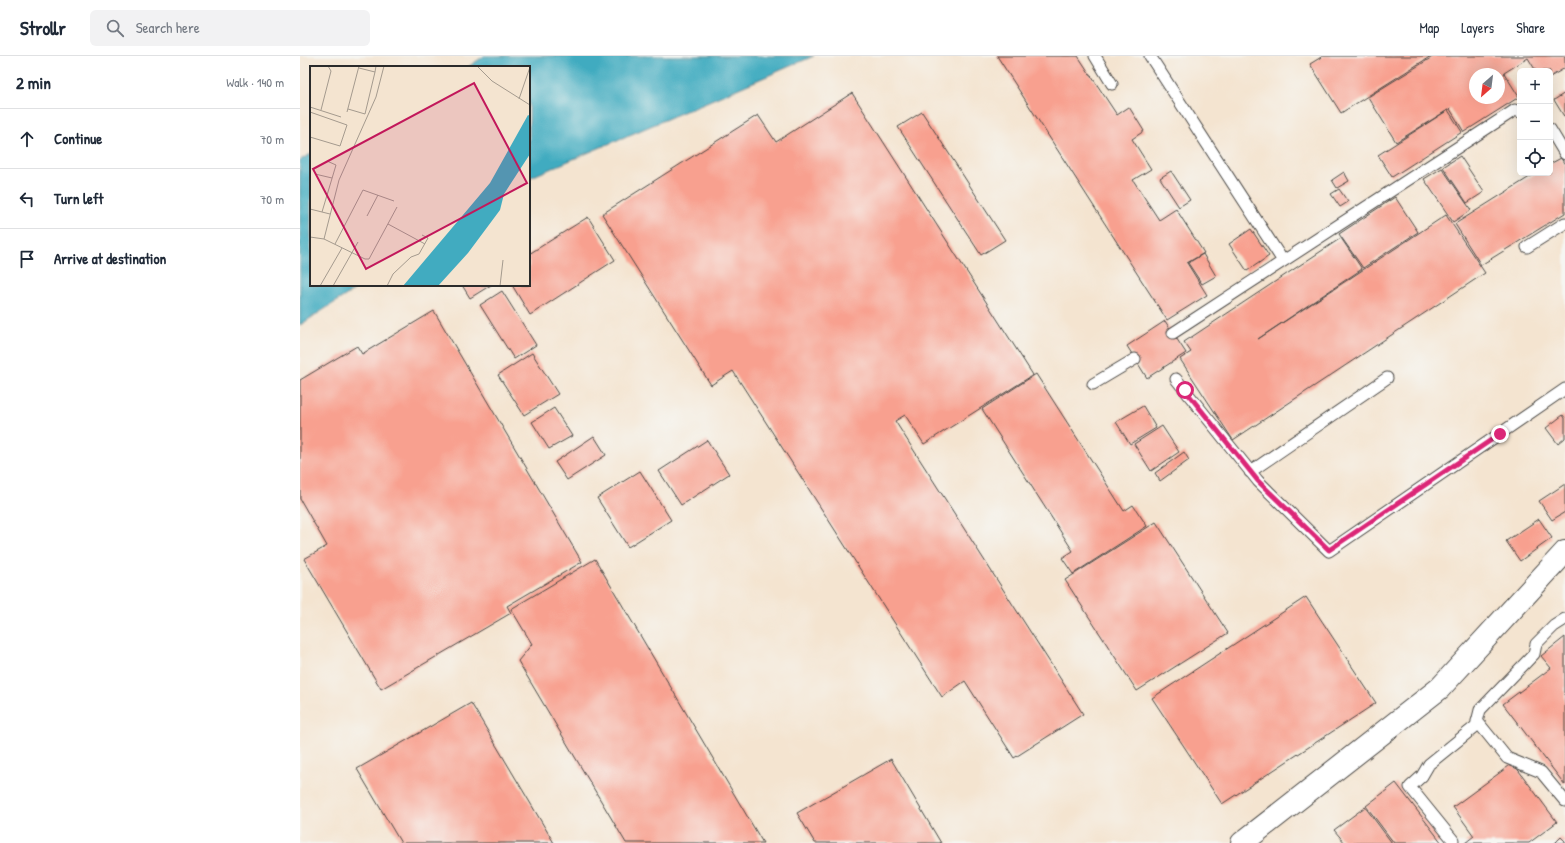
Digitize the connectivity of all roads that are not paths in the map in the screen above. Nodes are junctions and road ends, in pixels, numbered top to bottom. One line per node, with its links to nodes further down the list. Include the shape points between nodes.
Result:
1 (1095, 56): 3 (lane)
2 (1150, 56): 9 (lane)
3 (1112, 84)
4 (1517, 111): 9 (lane, via 1514,110)
5 (1553, 134): 6 (lane)
6 (1565, 154)
7 (1565, 223): 8 (lane)
8 (1527, 247)
9 (1283, 261): 10 (lane)
10 (1173, 333)
11 (1134, 359): 14 (lane)
12 (1387, 378): 16 (lane)
13 (1176, 379): 16 (lane)
14 (1093, 384)
15 (1565, 389): 16 (lane, via 1329,550)
16 (1250, 472)
17 (1565, 552): 22 (street, via 1440,688)
18 (1565, 619): 19 (lane, via 1536,644 1534,654 1480,710)
19 (1477, 721): 20 (lane, via 1506,758 1540,772); 21 (lane, via 1476,726 1429,764 1422,776 1410,787)
20 (1565, 801)
21 (1453, 840)
22 (1242, 843)

